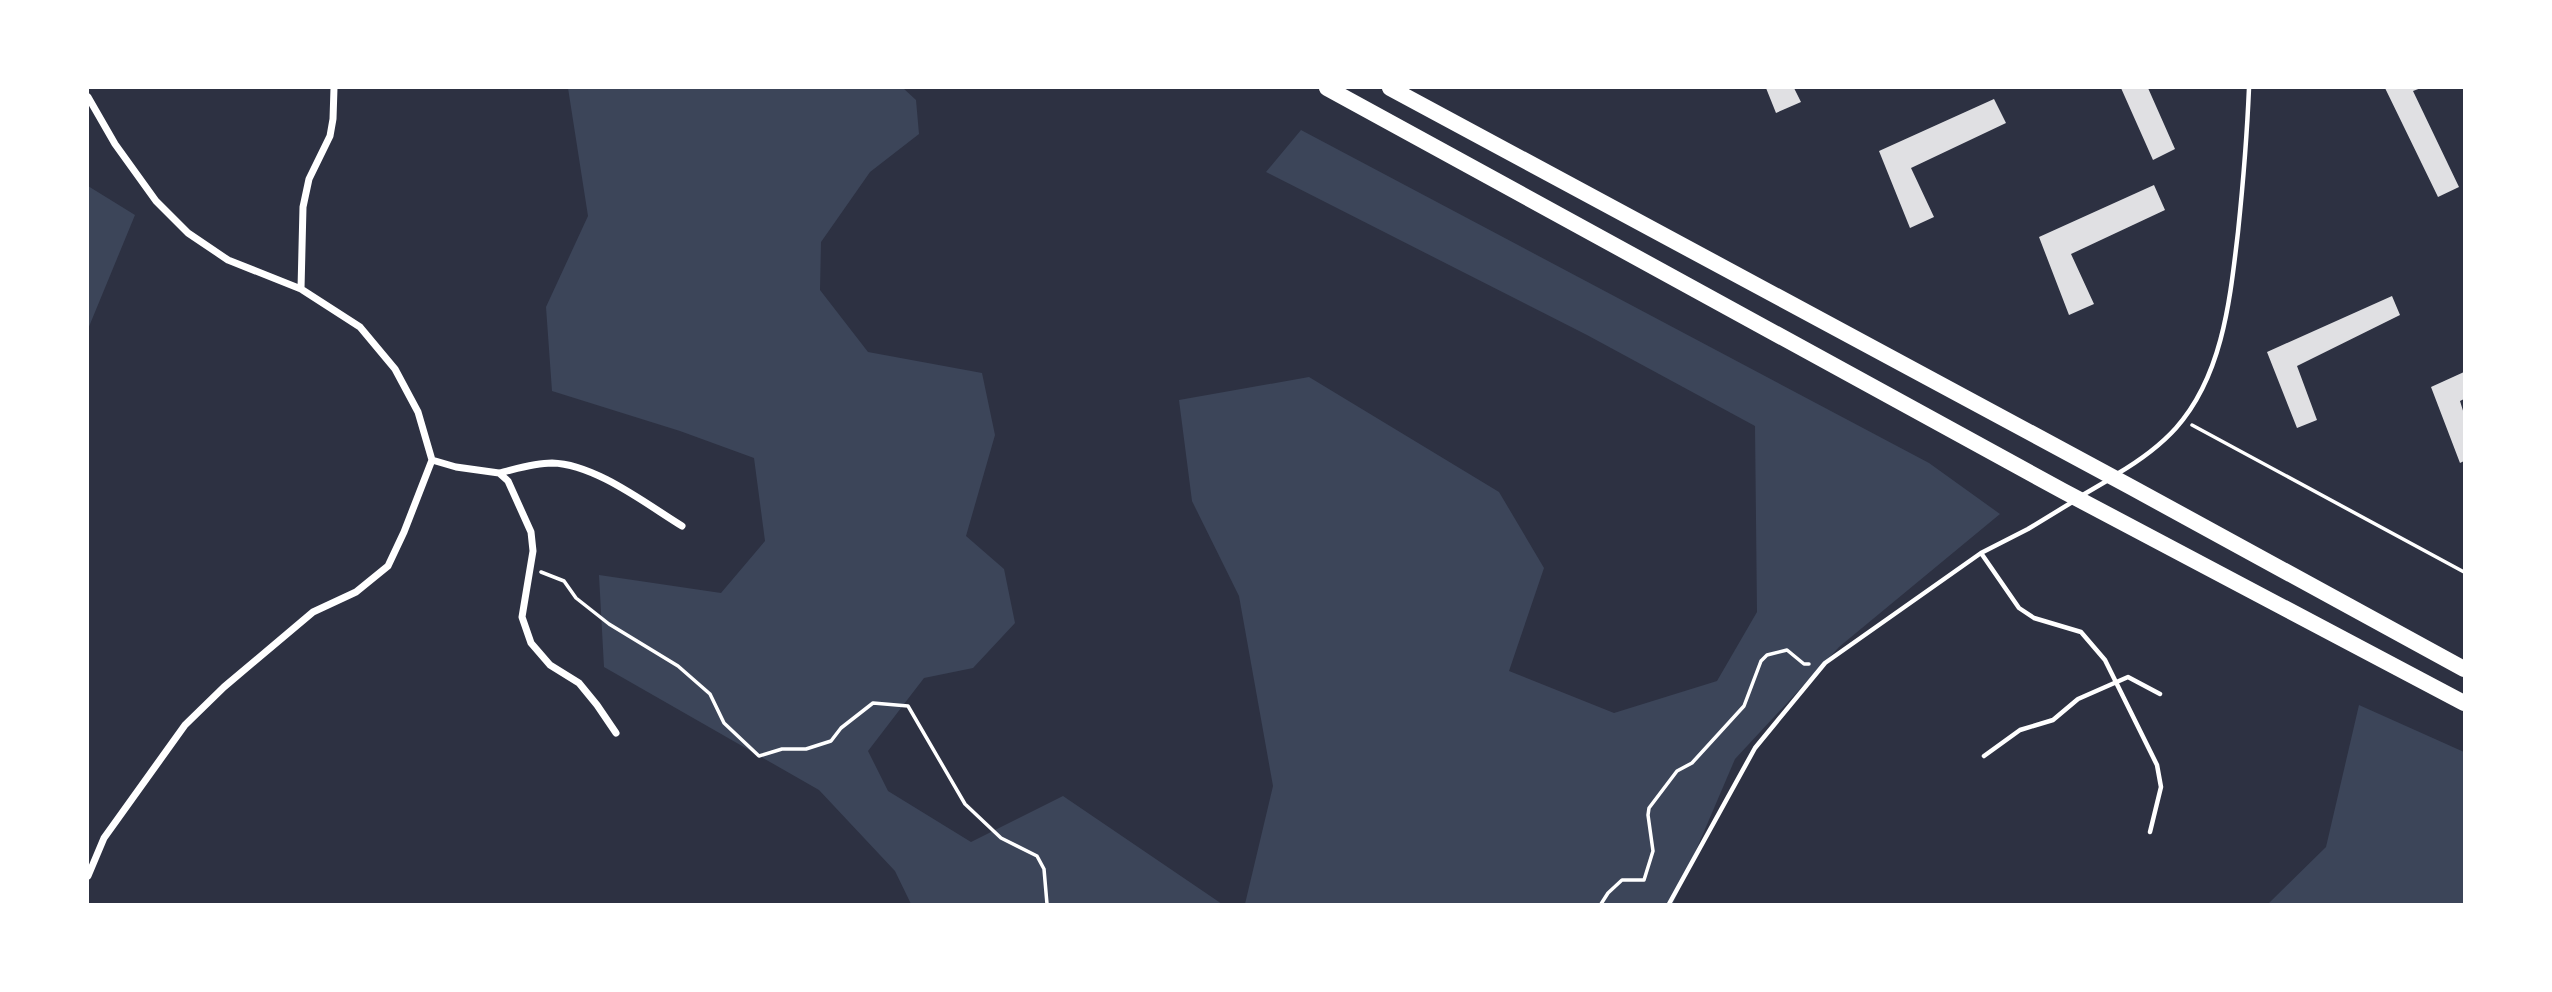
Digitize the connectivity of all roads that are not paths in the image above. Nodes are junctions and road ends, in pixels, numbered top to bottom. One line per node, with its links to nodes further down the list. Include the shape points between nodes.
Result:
1 (334, 88): 6 (street, via 330,136 309,179 303,207)
2 (1327, 88): 14 (highway, via 2063,491)
3 (1390, 88): 11 (highway)
4 (2249, 88): 10 (lane, via 2229,310 2206,381 2182,420 2149,455 2028,530)
5 (88, 97): 6 (street, via 156,201 188,233 228,260)
6 (301, 289): 7 (street, via 360,327 395,369 418,412)
7 (432, 460): 8 (street); 18 (street, via 388,566 356,592 313,612 185,725 104,838)
8 (499, 473): 9 (street, via 554,463 593,473); 15 (street, via 508,481 531,532 533,551 522,617 531,643 550,665 579,683)
9 (682, 526)
10 (1981, 553): 12 (lane, via 2019,608 2034,618 2081,632 2105,660); 19 (lane, via 1825,663 1755,748)
11 (2465, 669)
12 (2116, 682): 13 (lane, via 2127,677); 16 (lane, via 2078,699 2053,720 2020,730); 17 (lane, via 2157,765 2161,787)
13 (2160, 694)
14 (2465, 703)
15 (616, 733)
16 (1984, 756)
17 (2150, 832)
18 (88, 876)
19 (1669, 905)

